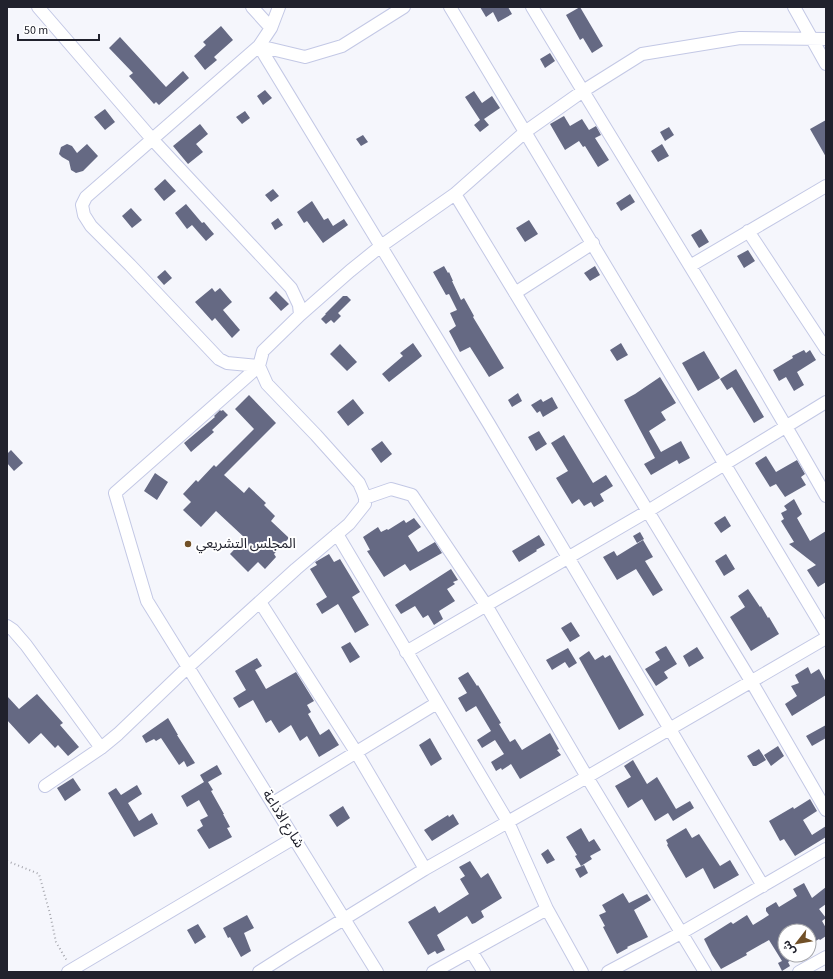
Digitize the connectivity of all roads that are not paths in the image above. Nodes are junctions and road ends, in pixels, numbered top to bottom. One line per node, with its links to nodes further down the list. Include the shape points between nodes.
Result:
1 (38, 7): 15 (street)
2 (252, 7): 8 (street)
3 (278, 7): 8 (street)
4 (450, 7): 14 (street)
5 (532, 7): 13 (street)
6 (794, 7): 9 (street)
7 (401, 8): 11 (street, via 342,46 305,57)
8 (271, 28): 11 (street)
9 (811, 39): 10 (street); 12 (street); 13 (street, via 740,38 642,54)
10 (826, 39)
11 (259, 46): 15 (street); 20 (street)
12 (826, 64)
13 (583, 91): 14 (street); 21 (street)
14 (525, 132): 17 (street); 19 (street)
15 (152, 139): 23 (street, via 291,288 299,305); 25 (street, via 86,196 82,205 84,215 91,226 219,359 227,363)
16 (826, 186): 18 (street)
17 (455, 194): 20 (street); 22 (street)
18 (748, 231): 21 (street); 24 (street)
19 (593, 244): 22 (street); 28 (street)
20 (381, 246): 23 (street); 33 (street)
21 (690, 266): 27 (street)
22 (515, 293): 31 (street)
23 (300, 315): 25 (street, via 262,351)
24 (826, 349)
25 (259, 366): 30 (street, via 267,384 358,483); 40 (street, شارع الاذاعة, via 115,493 147,601)
26 (826, 402): 27 (street)
27 (787, 426): 28 (street); 29 (street)
28 (725, 464): 31 (street); 37 (street)
29 (826, 496)
30 (365, 498): 32 (street, via 362,508); 35 (street, via 392,489 412,496)
31 (648, 511): 33 (street); 41 (street)
32 (337, 534): 34 (street); 39 (street)
33 (568, 557): 35 (street); 43 (street)
34 (260, 602): 40 (street); 45 (street)
35 (486, 605): 39 (street); 46 (street)
36 (7, 626): 44 (street, via 26,645)
37 (826, 632)
38 (826, 638): 41 (street)
39 (406, 652): 42 (street)
40 (188, 667): 44 (street); 48 (street, شارع الاذاعة)
41 (751, 681): 43 (street); 49 (street)
42 (437, 703): 45 (street); 50 (street)
43 (670, 729): 46 (street); 54 (street)
44 (101, 748): 47 (street)
45 (356, 752): 48 (street); 53 (street)
46 (587, 777): 50 (street); 57 (street)
47 (45, 786)
48 (273, 804): 51 (street, شارع الاذاعة)
49 (826, 810)
50 (508, 822): 53 (street); 55 (street)
51 (294, 838): 56 (street, شارع الاذاعة); 61 (street)
52 (826, 849): 54 (street)
53 (425, 869): 56 (street)
54 (763, 886): 57 (street)
55 (547, 909): 58 (street); 66 (street)
56 (345, 919): 62 (street); 63 (street, شارع الاذاعة)
57 (681, 933): 67 (street); 68 (street)
58 (471, 951): 64 (street); 65 (street)
59 (826, 957): 60 (street)
60 (812, 969): 69 (street)
61 (70, 971)
62 (259, 972)
63 (377, 972)
64 (433, 972)
65 (484, 972)
66 (582, 972)
67 (608, 972)
68 (704, 972)
69 (799, 972)

